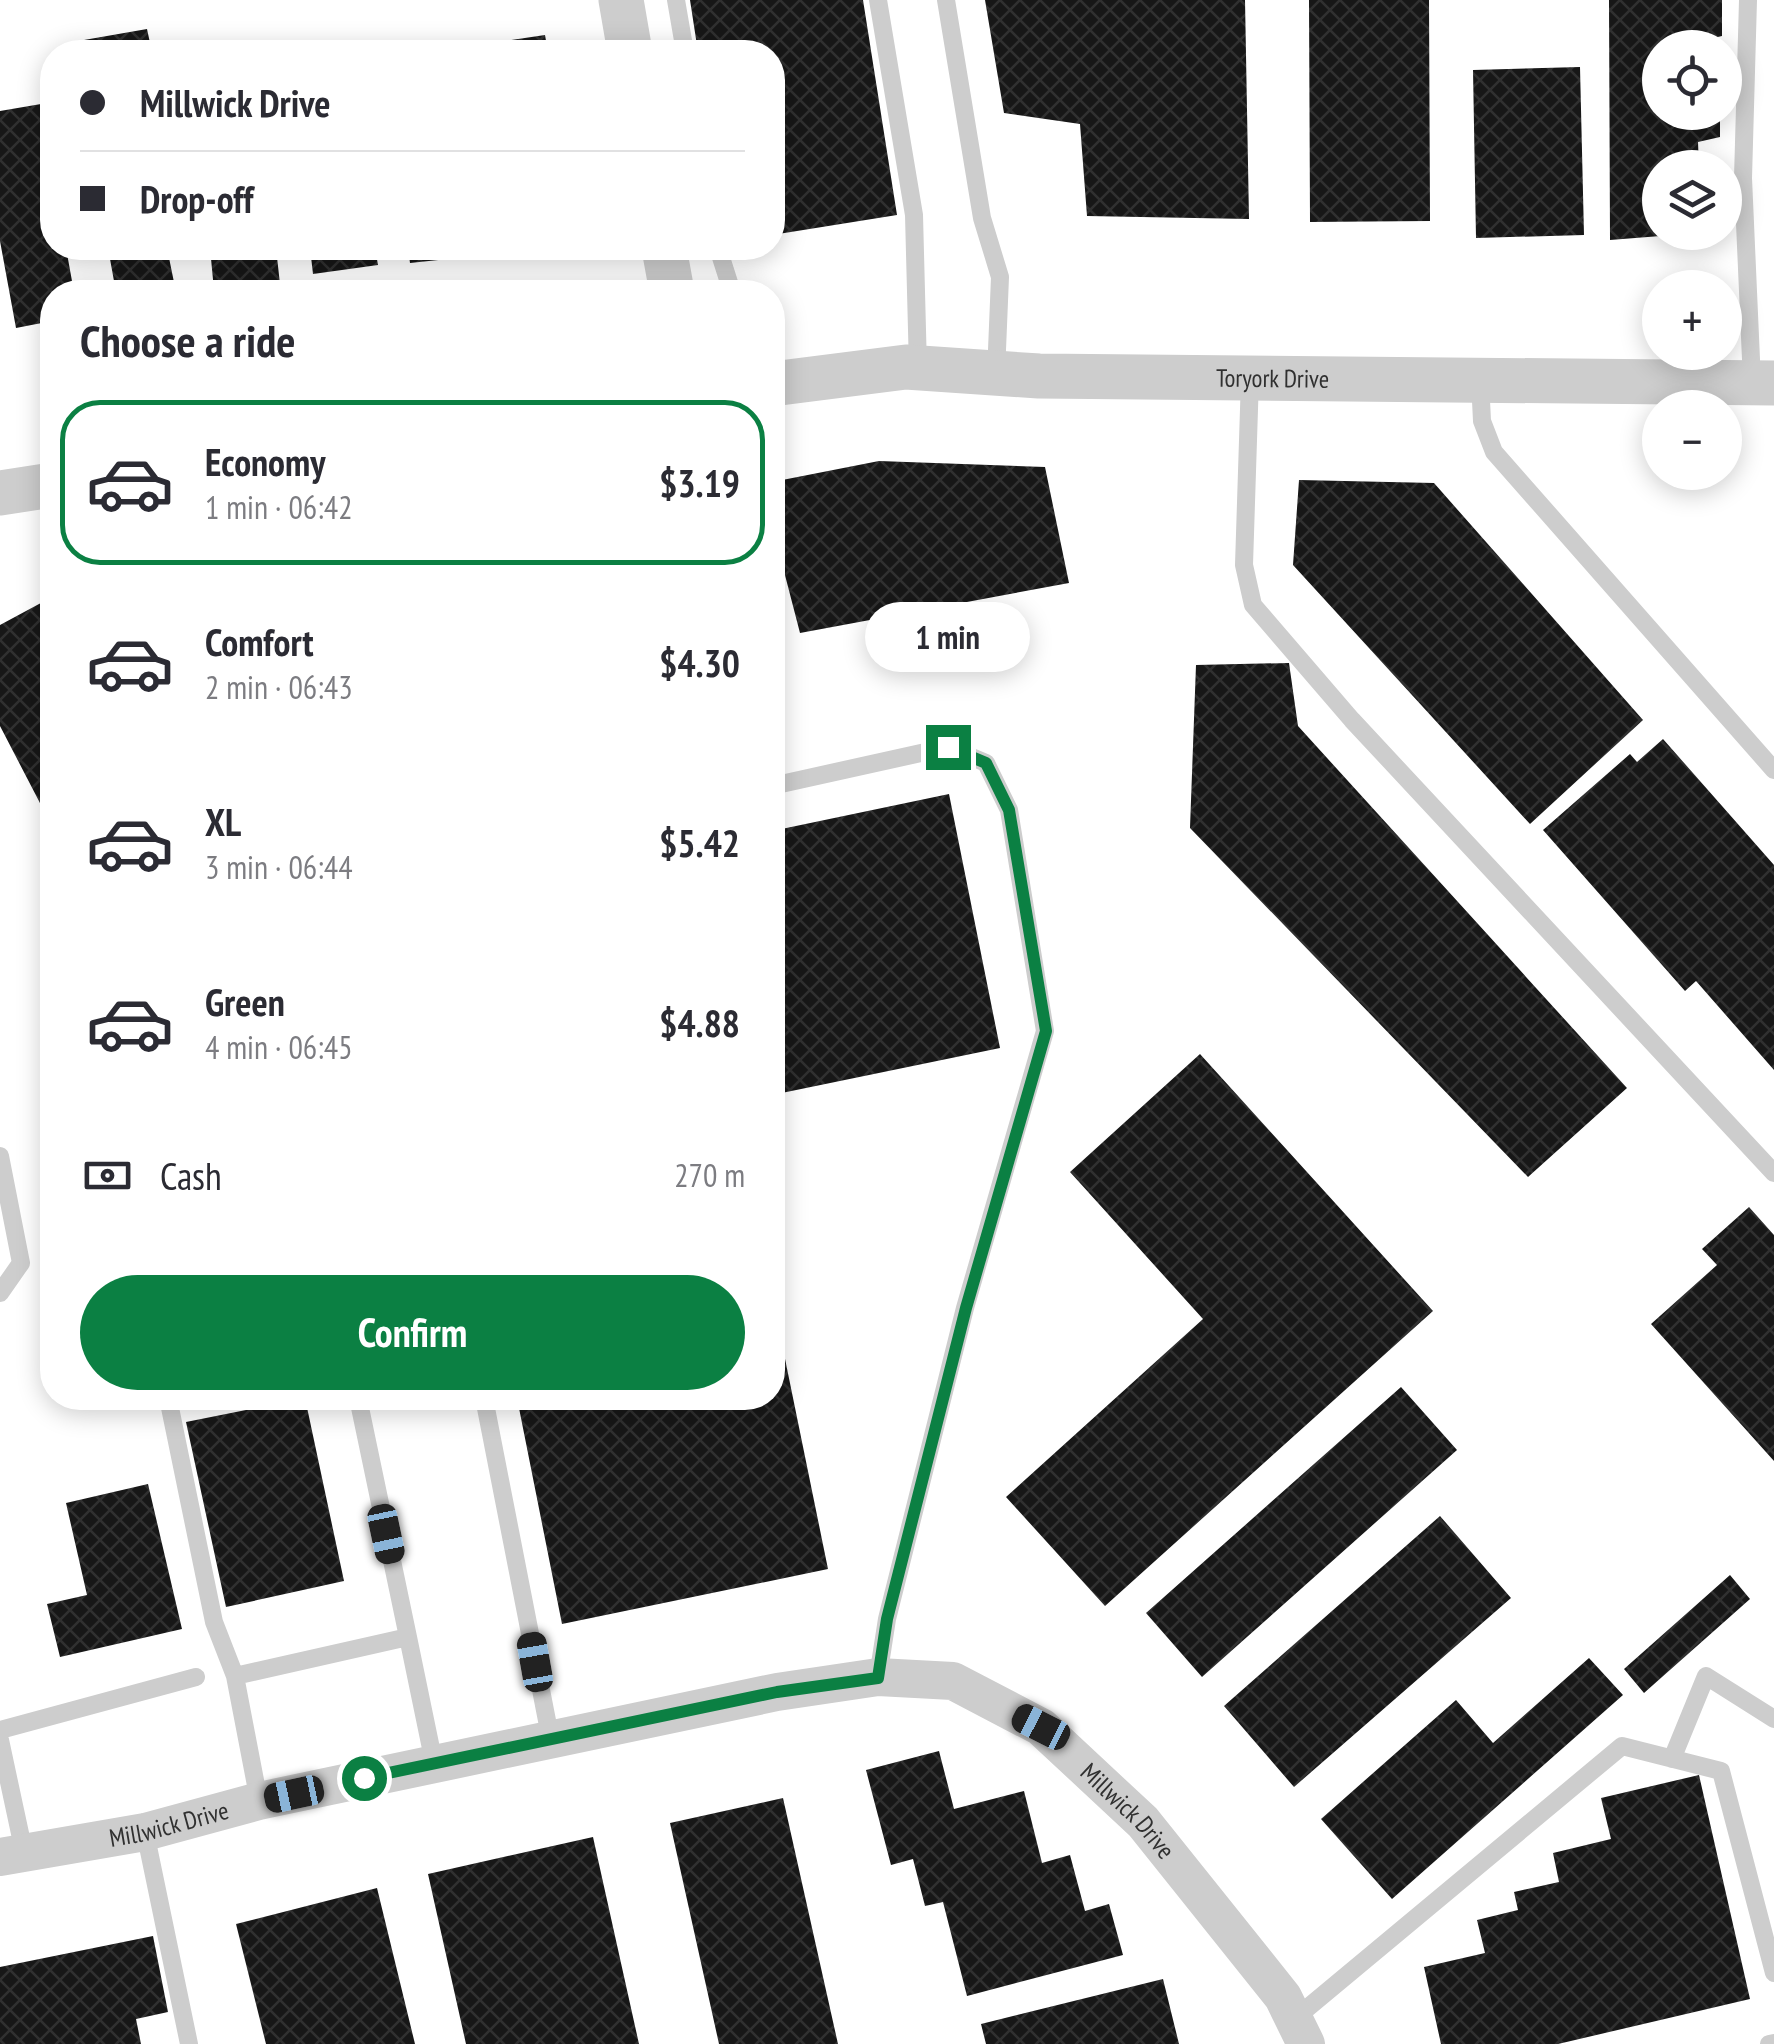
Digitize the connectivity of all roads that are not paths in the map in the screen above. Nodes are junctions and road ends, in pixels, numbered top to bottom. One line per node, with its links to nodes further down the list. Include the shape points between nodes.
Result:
1 (621, 0): 6 (street)
2 (676, 0): 7 (lane)
3 (878, 0): 8 (lane, via 914,215)
4 (946, 0): 9 (lane, via 982,218 1000,277)
5 (1748, 0): 13 (lane, via 1743,178)
6 (628, 40)
7 (683, 40)
8 (918, 368): 9 (street, Toryork Drive); 12 (street, Toryork Drive)
9 (996, 374): 10 (street, Toryork Drive)
10 (1250, 378): 11 (street, Toryork Drive); 19 (lane, via 1244,565 1253,605 1352,720)
11 (1480, 380): 13 (street, Toryork Drive); 16 (lane, via 1482,421 1494,452)
12 (785, 383)
13 (1763, 383)
14 (40, 487): 15 (street)
15 (0, 493)
16 (1774, 770)
17 (785, 783): 27 (lane, via 948,747 986,763 1009,810 1046,1031 961,1326)
18 (0, 1156): 20 (lane, via 21,1263)
19 (1771, 1163)
20 (0, 1294)
21 (170, 1410): 25 (lane, via 214,1622)
22 (361, 1410): 24 (lane)
23 (486, 1410): 31 (lane)
24 (408, 1637): 25 (lane); 33 (lane)
25 (234, 1676): 34 (lane)
26 (196, 1677): 29 (lane)
27 (878, 1678): 31 (street, Millwick Drive, via 777,1692); 38 (street, Millwick Drive, via 952,1681 1041,1727 1143,1822 1283,1997)
28 (1774, 1719): 32 (lane, via 1706,1676)
29 (0, 1730)
30 (0, 1740): 36 (lane)
31 (551, 1741): 33 (street, Millwick Drive)
32 (1672, 1759): 37 (lane, via 1721,1772); 38 (lane, via 1622,1746)
33 (434, 1763): 34 (street, Millwick Drive)
34 (259, 1801): 35 (street, Millwick Drive)
35 (145, 1832): 36 (street, Millwick Drive); 39 (lane)
36 (12, 1854)
37 (1774, 1973)
38 (1300, 2032)
39 (190, 2044)

